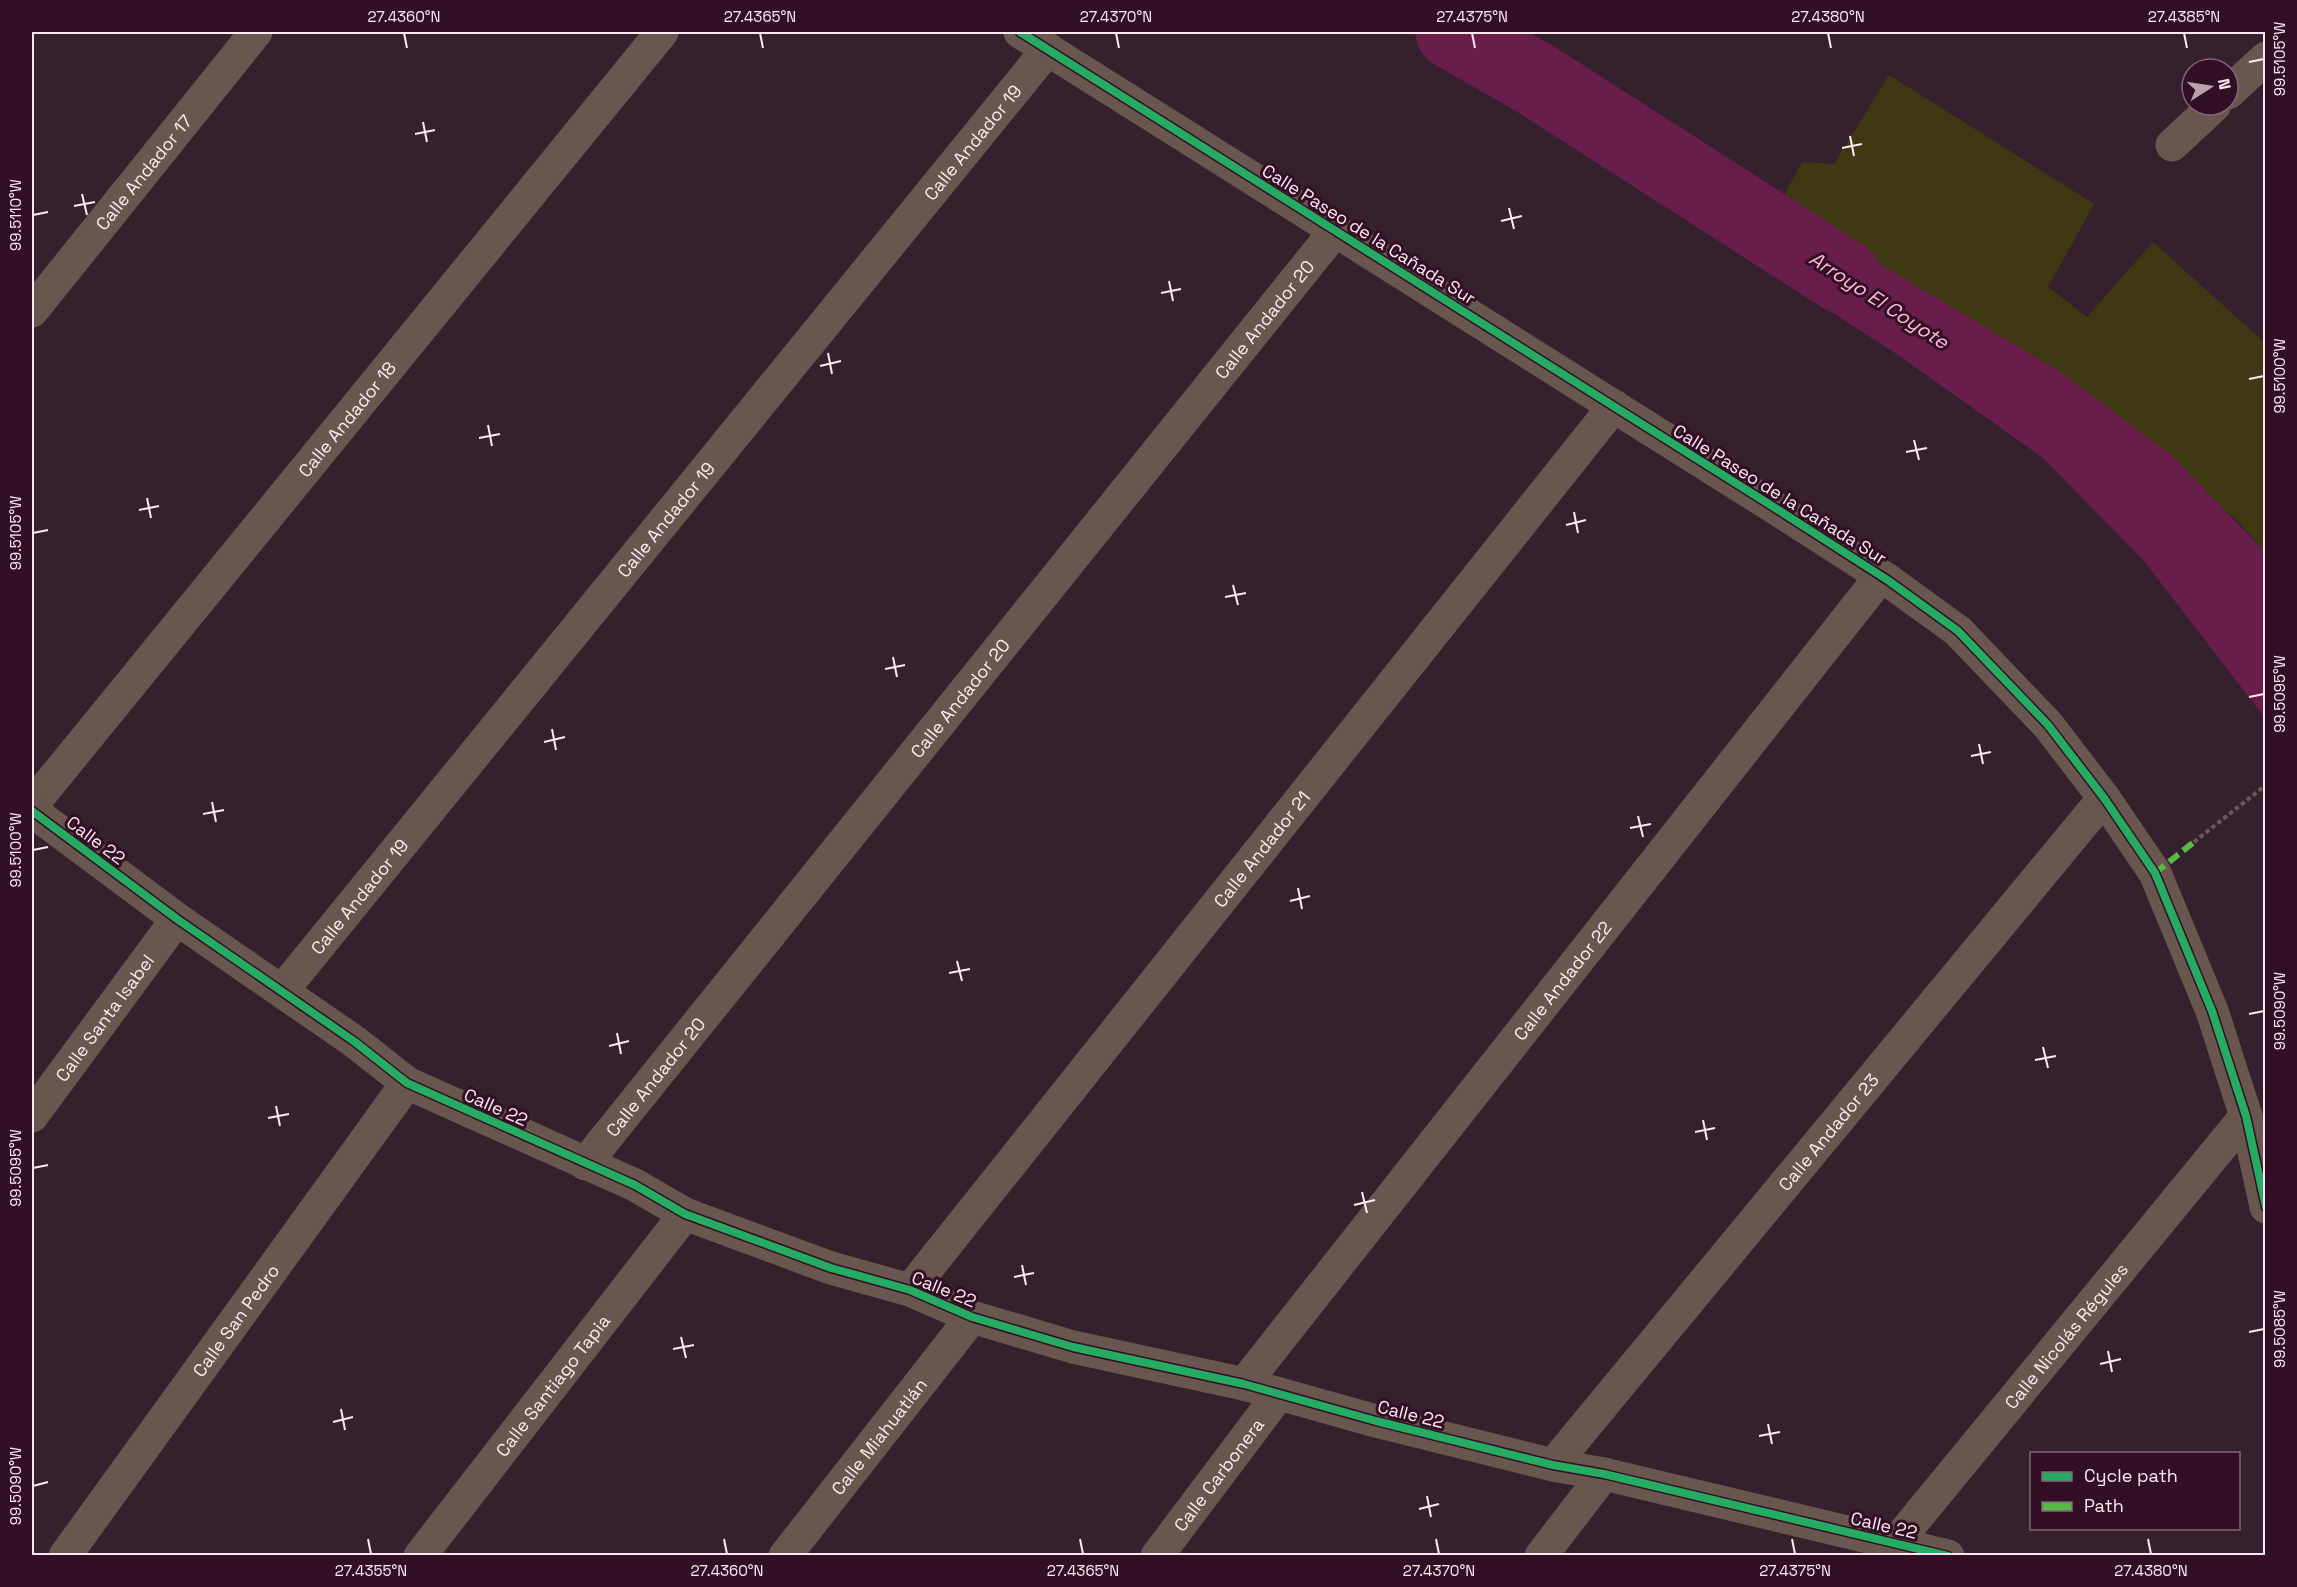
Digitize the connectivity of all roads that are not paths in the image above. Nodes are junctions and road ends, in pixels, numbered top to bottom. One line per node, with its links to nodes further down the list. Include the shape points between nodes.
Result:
1 (256, 32): 10 (street, Calle Andador 17)
2 (663, 32): 14 (street, Calle Andador 18)
3 (1020, 32): 4 (street, Calle Paseo de la Cañada Sur)
4 (1047, 49): 9 (street, Calle Paseo de la Cañada Sur); 17 (street, Calle Andador 19)
5 (2265, 58): 6 (street)
6 (2240, 82)
7 (2202, 117): 8 (street)
8 (2172, 146)
9 (1335, 231): 11 (street, Calle Paseo de la Cañada Sur); 21 (street, Calle Andador 20)
10 (32, 311)
11 (1614, 406): 12 (street, Calle Paseo de la Cañada Sur); 24 (street, Calle Andador 21)
12 (1881, 576): 13 (street, Calle Paseo de la Cañada Sur, via 1958,631 1998,670 2048,725); 26 (street, Calle Andador 22)
13 (2104, 798): 20 (street, Calle Paseo de la Cañada Sur, via 2155,873 2212,1011); 28 (street, Calle Andador 23)
14 (32, 805)
15 (32, 811): 16 (street, Calle 22)
16 (177, 919): 17 (street, Calle 22); 19 (street, Calle Santa Isabel)
17 (282, 991): 18 (street, Calle 22)
18 (407, 1083): 21 (street, Calle 22); 31 (street, Calle San Pedro)
19 (32, 1116)
20 (2246, 1116): 22 (street, Calle Paseo de la Cañada Sur); 30 (street, Calle Nicolás Régules)
21 (585, 1164): 23 (street, Calle 22, via 635,1185)
22 (2265, 1207)
23 (685, 1214): 24 (street, Calle 22, via 831,1268); 32 (street, Calle Santiago Tapia)
24 (910, 1290): 25 (street, Calle 22)
25 (972, 1317): 26 (street, Calle 22, via 1074,1347); 33 (street, Calle Miahuatlán)
26 (1244, 1384): 27 (street, Calle 22)
27 (1279, 1394): 28 (street, Calle 22); 34 (street, Calle Carbonera)
28 (1553, 1465): 29 (street, Calle 22)
29 (1604, 1474): 30 (street, Calle 22); 35 (street)
30 (1889, 1549): 36 (street, Calle 22)
31 (65, 1556)
32 (420, 1556)
33 (785, 1556)
34 (1157, 1556)
35 (1541, 1556)
36 (1948, 1556)

